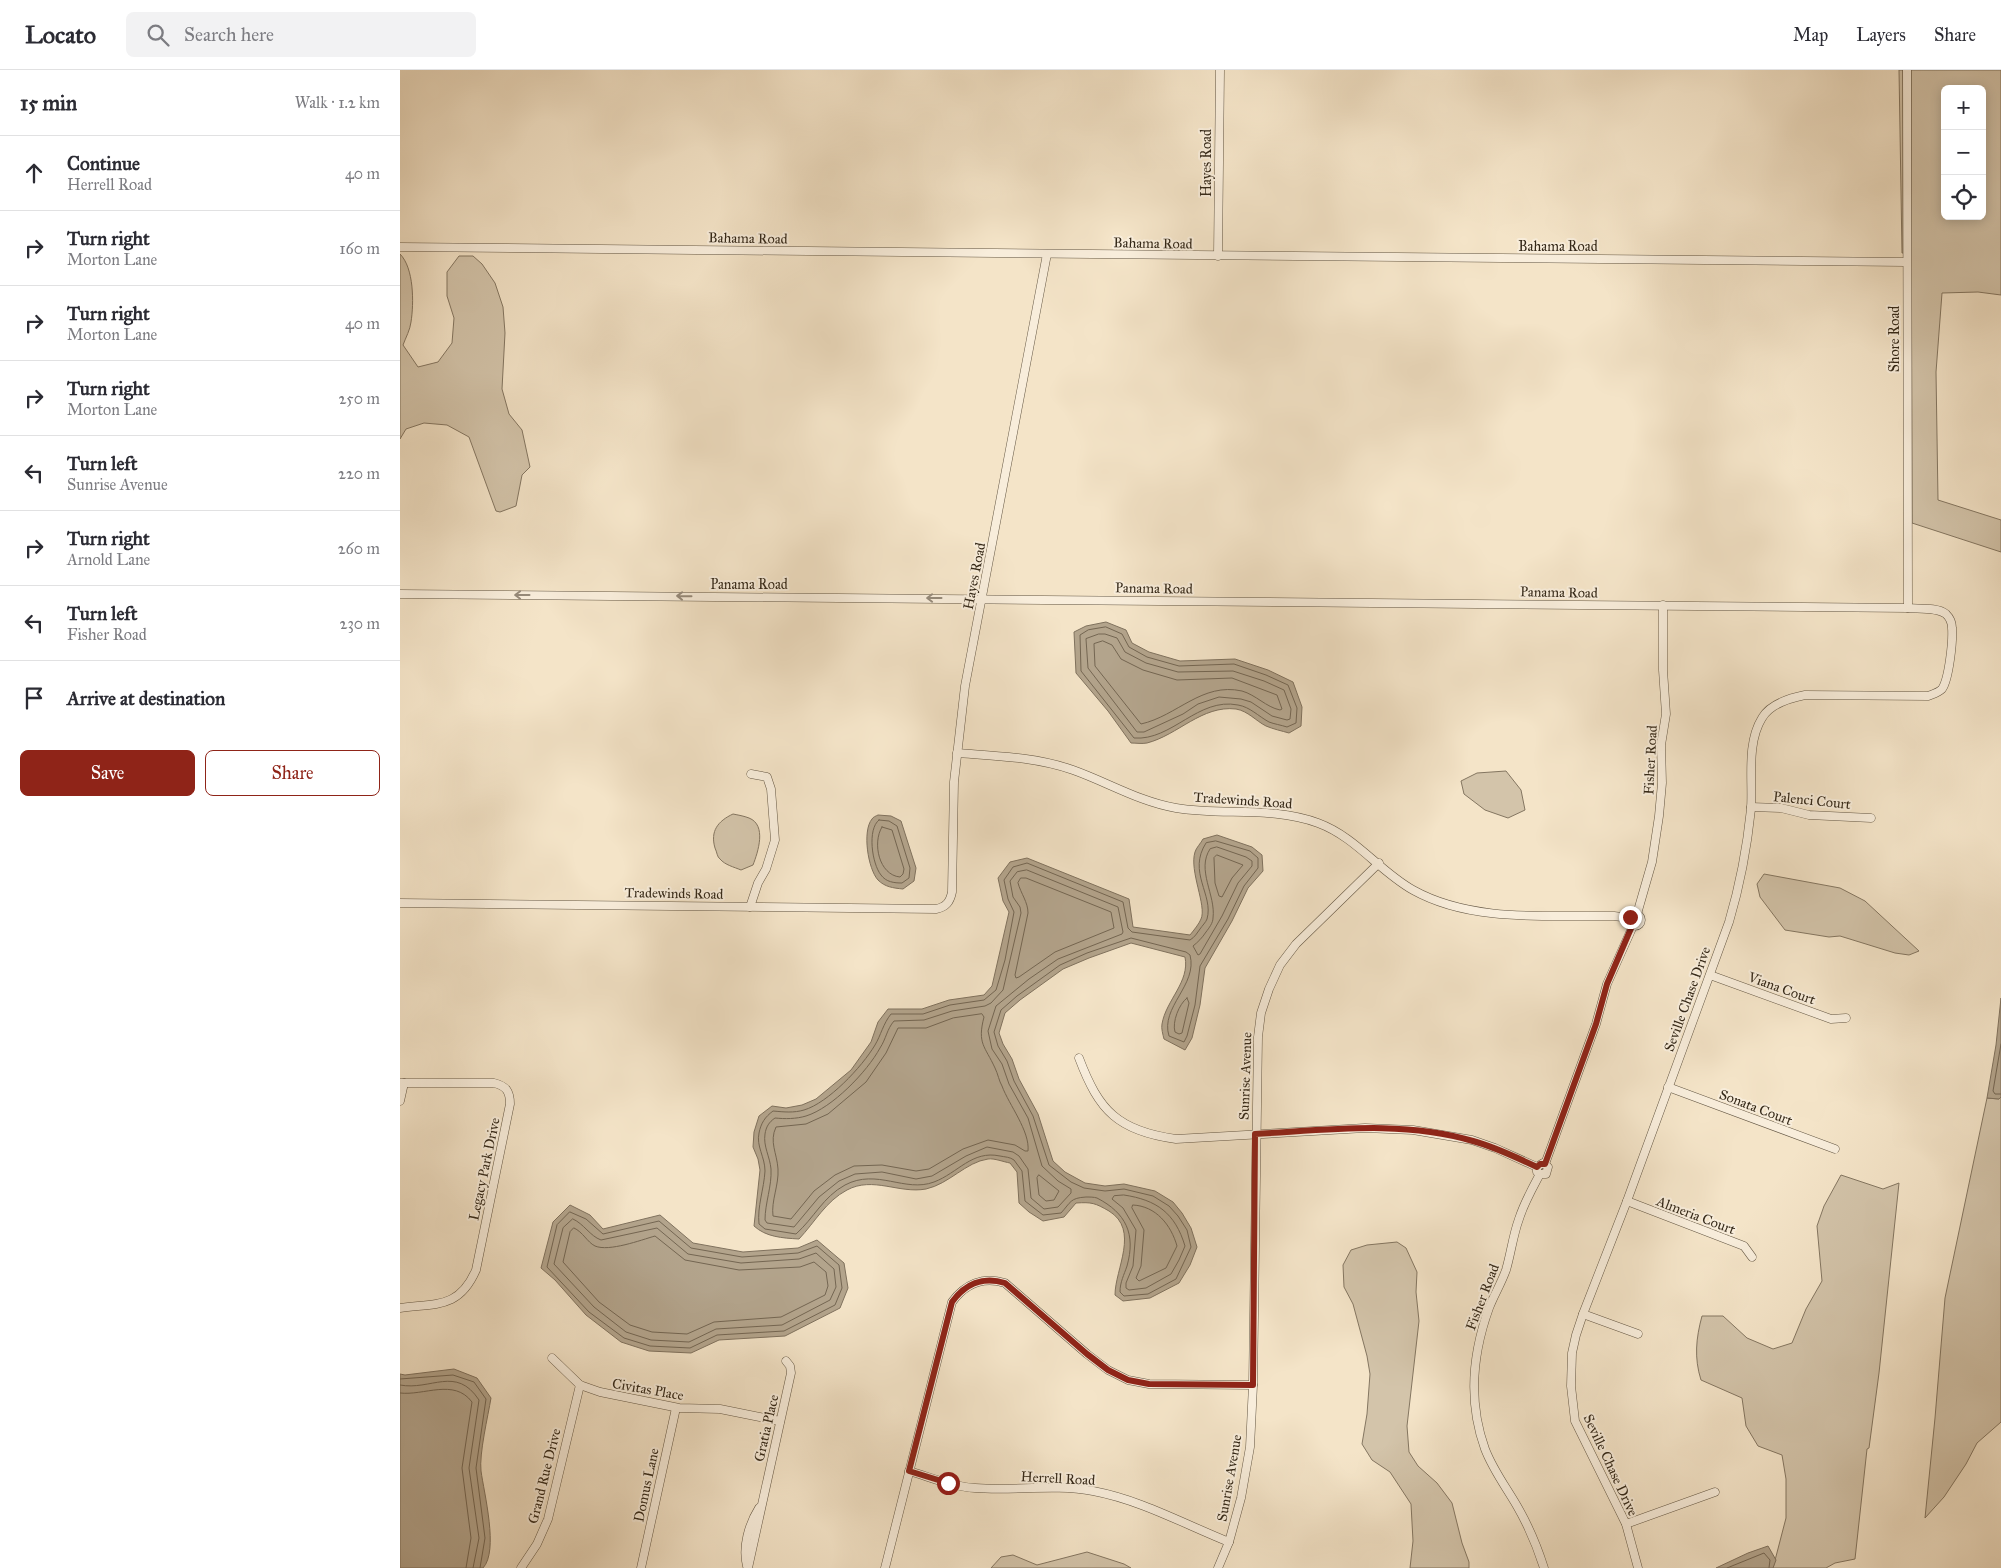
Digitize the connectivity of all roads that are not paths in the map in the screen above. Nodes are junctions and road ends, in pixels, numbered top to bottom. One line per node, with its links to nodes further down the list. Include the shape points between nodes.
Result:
1 (1220, 70): 5 (street, Hayes Road)
2 (1907, 70): 6 (street, Shore Road)
3 (400, 247): 4 (street, Bahama Road)
4 (1047, 254): 5 (street, Bahama Road); 8 (street, Hayes Road)
5 (1218, 256): 6 (street, Bahama Road)
6 (1906, 262): 10 (street, Shore Road)
7 (400, 594): 8 (street, Panama Road, one-way to 7)
8 (983, 598): 9 (street, Panama Road); 11 (street, Hayes Road, via 965,686)
9 (1663, 605): 10 (street, Panama Road); 19 (street, Fisher Road, via 1662,670 1666,714 1661,745 1662,783 1652,862)
10 (1908, 608): 13 (street, Seville Chase Drive, via 1941,612 1950,619 1947,678 1941,690 1928,696 1804,695 1774,706 1756,728)
11 (957, 753): 15 (street, Tradewinds Road, via 1048,762 1154,803 1176,808 1298,816 1353,841); 17 (street, Hayes Road, via 952,892)
12 (751, 774): 18 (street, via 767,777 775,840)
13 (1751, 808): 14 (street, Palenci Court); 22 (street, Seville Chase Drive, via 1738,893)
14 (1871, 818)
15 (1379, 863): 20 (street, Tradewinds Road, via 1414,890 1471,911); 28 (street, Sunrise Avenue, via 1296,944 1280,965 1269,989 1258,1037)
16 (400, 903): 18 (street, Tradewinds Road)
17 (947, 904): 18 (street, Tradewinds Road, via 936,909)
18 (750, 907)
19 (1637, 914): 20 (street); 21 (street, Fisher Road, via 1641,922)
20 (1629, 918): 21 (street)
21 (1632, 926): 30 (street, Fisher Road, via 1607,984 1596,1024)
22 (1710, 975): 23 (street, Viana Court, via 1831,1019); 26 (street, Seville Chase Drive)
23 (1846, 1018)
24 (1079, 1058): 28 (street, via 1100,1103 1132,1128 1176,1139)
25 (402, 1083): 27 (street); 33 (street, Legacy Park Drive, via 494,1082 507,1089 510,1104 476,1270 471,1281 464,1291 444,1304)
26 (1668, 1087): 29 (street, Sonata Court); 31 (street, Seville Chase Drive)
27 (400, 1100)
28 (1255, 1134): 30 (street, via 1365,1128 1413,1130 1472,1140); 39 (street, Sunrise Avenue)
29 (1835, 1150)
30 (1541, 1168): 51 (street, Fisher Road, via 1518,1221 1507,1268 1482,1330 1474,1365 1474,1395 1478,1426 1486,1451 1524,1519)
31 (1627, 1201): 32 (street, Almeria Court, via 1744,1246); 34 (street, Seville Chase Drive)
32 (1752, 1257)
33 (400, 1308)
34 (1583, 1314): 35 (street); 44 (street, Seville Chase Drive, via 1576,1335 1571,1373 1575,1421)
35 (1638, 1334)
36 (552, 1358): 38 (street, Civitas Place)
37 (786, 1361): 41 (street, Gratia Place, via 791,1373)
38 (580, 1385): 40 (street, Civitas Place); 46 (street, Grand Rue Drive, via 548,1519 538,1544)
39 (1253, 1385): 42 (street, via 1149,1384 1128,1380 1087,1354 1005,1283 983,1280 959,1293 952,1302); 45 (street, Sunrise Avenue, via 1248,1461)
40 (676, 1408): 41 (street, Civitas Place, via 720,1408); 47 (street, Domus Lane)
41 (780, 1422): 48 (street, Gratia Place)
42 (909, 1471): 45 (street, Herrell Road, via 974,1488 1076,1488 1093,1491 1137,1503); 49 (street)
43 (1715, 1492): 44 (street)
44 (1626, 1524): 52 (street, Seville Chase Drive)
45 (1229, 1542): 50 (street, Sunrise Avenue)
46 (521, 1568)
47 (641, 1568)
48 (748, 1568)
49 (885, 1568)
50 (1218, 1568)
51 (1544, 1568)
52 (1638, 1568)

